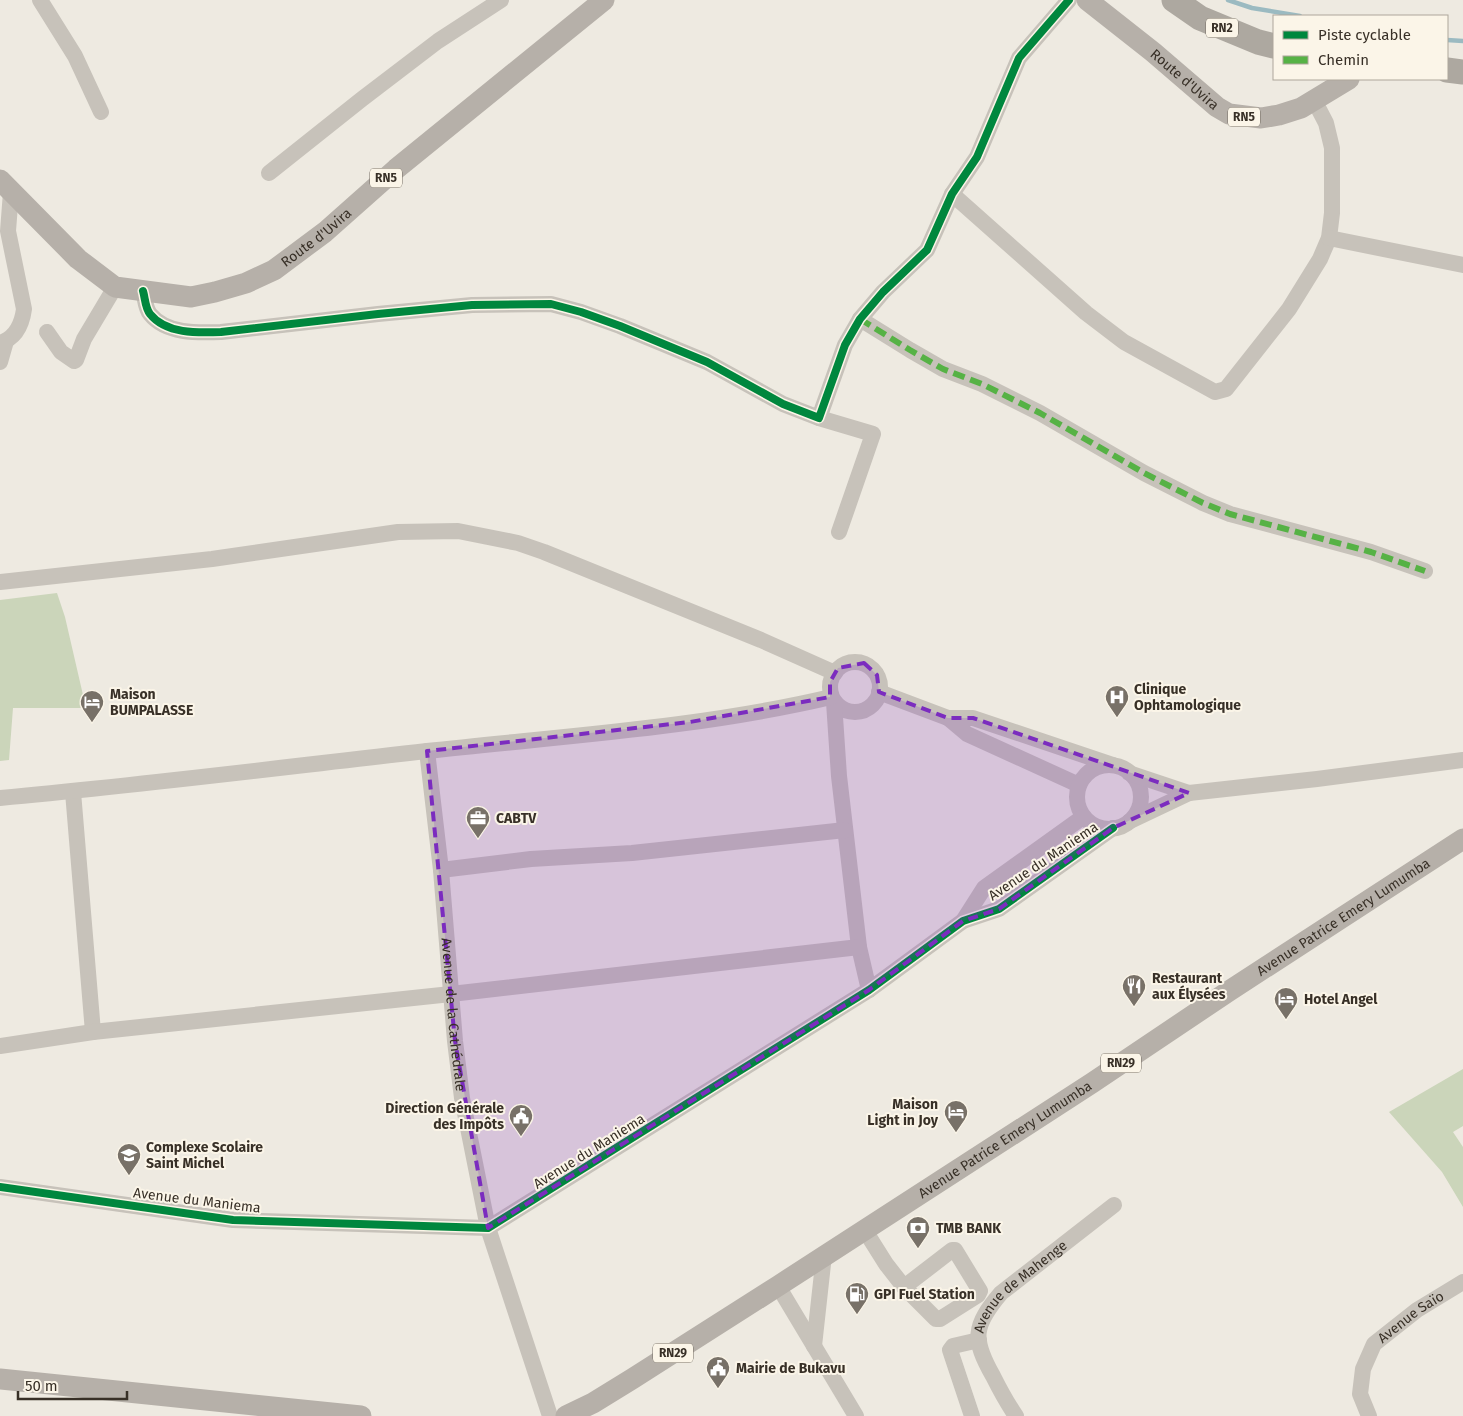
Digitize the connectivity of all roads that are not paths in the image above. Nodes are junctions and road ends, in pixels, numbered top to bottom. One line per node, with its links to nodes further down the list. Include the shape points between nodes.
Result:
1 (40, 0): 12 (street, via 75,56)
2 (501, 0): 13 (street, via 438,41)
3 (604, 0): 19 (main road, Route d'Uvira / RN5, via 396,169 325,232 274,270 246,283 191,297)
4 (1069, 0): 15 (street, via 1019,58 977,157)
5 (1087, 0): 11 (main road, Route d'Uvira / RN5, via 1229,114 1261,118 1279,116)
6 (1174, 0): 7 (highway, RN2, via 1200,18)
7 (1273, 46)
8 (1448, 70): 9 (highway)
9 (1463, 72)
10 (1347, 80): 11 (main road, Route d'Uvira / RN5)
11 (1314, 100): 16 (street, via 1326,123 1332,148)
12 (101, 112)
13 (269, 173)
14 (6, 186): 18 (main road, Route d'Uvira, via 78,259); 22 (street, via 8,231 24,309 22,321 14,334)
15 (952, 194): 16 (street, via 1086,313 1124,342 1215,392 1226,389 1289,310 1320,260); 20 (street, via 927,250)
16 (1329, 238): 17 (street)
17 (1463, 264)
18 (116, 287): 19 (main road, Route d'Uvira); 21 (street, via 84,338 78,359 74,361 61,352)
19 (143, 291): 24 (street, via 149,313 164,326 196,333 472,305 552,304 620,326 708,362 783,404)
20 (860, 319): 24 (street, via 845,345); 26 (street, via 944,369 1040,412 1203,504 1371,552)
21 (48, 332)
22 (3, 342): 23 (street)
23 (0, 362)
24 (818, 418): 25 (street, via 873,434)
25 (839, 532)
26 (1425, 572)
27 (0, 582): 28 (street, via 212,559 398,532 458,531 518,543 544,552)
28 (835, 673): 29 (street, via 846,663 864,663 877,675); 30 (street, via 830,682)
29 (879, 692): 30 (street, via 876,700 864,710 848,711); 31 (street)
30 (833, 699): 32 (street, via 597,734); 43 (street)
31 (948, 718): 34 (street, via 973,718); 36 (street, via 968,734)
32 (427, 751): 37 (street); 45 (street, Avenue de la Cathédrale)
33 (1463, 760): 38 (street)
34 (1113, 765): 35 (street); 36 (street, via 1094,768)
35 (1129, 772): 38 (street); 41 (street, via 1140,792 1138,808)
36 (1079, 785): 40 (street, via 1077,795)
37 (73, 792): 39 (street); 50 (street)
38 (1190, 793): 41 (street)
39 (0, 798)
40 (1083, 817): 42 (street, via 1099,828); 46 (street, via 984,888)
41 (1130, 820): 42 (street)
42 (1113, 828): 46 (street, Avenue du Maniema, via 999,908)
43 (845, 830): 45 (street); 47 (street)
44 (1463, 839): 55 (main road, Avenue Patrice Emery Lumumba / RN29)
45 (441, 870): 49 (street, Avenue de la Cathédrale)
46 (963, 922): 48 (street, Avenue du Maniema)
47 (859, 947): 48 (street); 49 (street)
48 (869, 990): 54 (street, Avenue du Maniema)
49 (451, 994): 50 (street); 54 (street, Avenue de la Cathédrale, via 462,1098)
50 (93, 1032): 51 (street)
51 (0, 1046)
52 (0, 1187): 54 (street, Avenue du Maniema, via 233,1220)
53 (1114, 1205): 60 (street, Avenue de Mahenge, via 1001,1293 980,1324)
54 (488, 1228): 64 (street, Avenue de la Cathédrale)
55 (864, 1229): 56 (main road, Avenue Patrice Emery Lumumba / RN29); 59 (street)
56 (824, 1255): 58 (main road, Avenue Patrice Emery Lumumba / RN29); 61 (street)
57 (1463, 1282): 69 (street, Avenue Saïo, via 1417,1310 1374,1344 1363,1369 1360,1394)
58 (778, 1286): 61 (street); 65 (main road, Avenue Patrice Emery Lumumba / RN29, via 594,1403)
59 (904, 1287): 59 (street, via 955,1250 980,1291 936,1319)
60 (979, 1340): 67 (street, via 953,1346 950,1350); 68 (street, Avenue de Mahenge, via 981,1354)
61 (814, 1346): 66 (street)
62 (0, 1379): 63 (main road)
63 (351, 1415)
64 (550, 1416)
65 (566, 1416)
66 (856, 1416)
67 (972, 1416)
68 (1016, 1416)
69 (1369, 1416)

